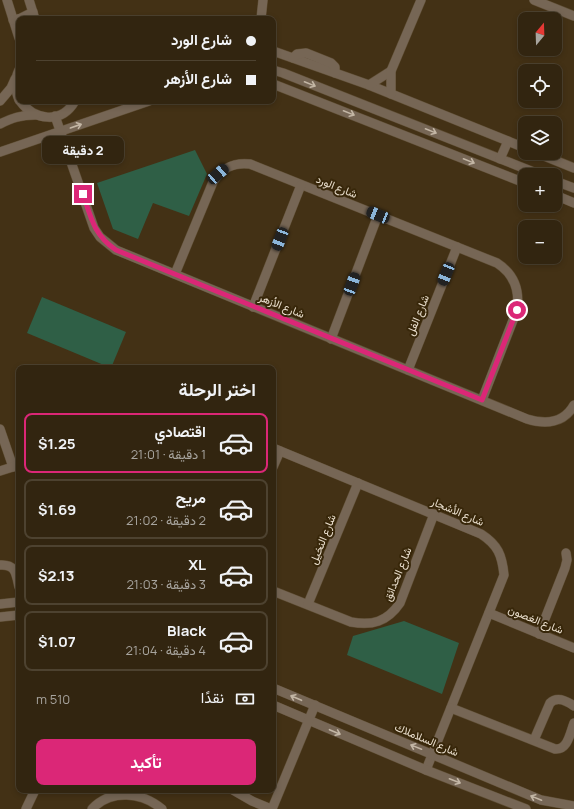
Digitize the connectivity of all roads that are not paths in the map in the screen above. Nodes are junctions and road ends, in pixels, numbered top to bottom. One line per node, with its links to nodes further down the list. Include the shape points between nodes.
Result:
1 (7, 0): 10 (street)
2 (29, 0): 6 (street)
3 (263, 0): 7 (street)
4 (421, 0): 14 (street)
5 (534, 0): 8 (street)
6 (34, 16)
7 (261, 16)
8 (574, 16)
9 (16, 19): 10 (street)
10 (13, 20): 11 (street)
11 (16, 29)
12 (276, 52): 17 (street)
13 (276, 71): 30 (street, one-way to 30)
14 (391, 71): 17 (street); 18 (street)
15 (16, 75): 19 (street)
16 (276, 85): 34 (street, one-way to 34)
17 (369, 85): 18 (street)
18 (391, 94): 27 (street)
19 (0, 101)
20 (22, 104): 23 (street)
21 (73, 104): 24 (street, via 69,109)
22 (140, 104): 26 (street, one-way to 22)
23 (36, 115): 24 (street); 25 (street, via 23,115)
24 (55, 116): 26 (street, شارع الأزهر)
25 (0, 124)
26 (61, 131): 29 (street); 42 (street, شارع الأزهر, via 94,228 100,237 116,250)
27 (508, 141): 28 (street); 30 (street)
28 (518, 145)
29 (0, 152)
30 (500, 159): 32 (street)
31 (554, 160): 33 (street)
32 (523, 168)
33 (574, 168)
34 (518, 180)
35 (562, 184): 37 (street)
36 (301, 185): 40 (street, شارع الورد); 42 (street, شارع الورد, via 250,164 241,163 224,169 212,182); 43 (street)
37 (574, 188)
38 (562, 198): 39 (street)
39 (574, 203)
40 (378, 215): 41 (street, شارع الورد); 44 (street)
41 (457, 247): 45 (street, شارع الفل); 46 (street, شارع الورد, via 503,267 514,280 519,300)
42 (175, 274): 43 (street, شارع الأزهر)
43 (253, 307): 44 (street, شارع الأزهر)
44 (331, 339): 45 (street, شارع الأزهر)
45 (408, 370): 46 (street, شارع الأزهر)
46 (482, 400): 47 (street, شارع الأزهر, via 539,423 562,418)
47 (574, 405)
48 (0, 429): 50 (street)
49 (276, 449): 52 (street, شارع الأشجار)
50 (16, 466): 51 (street)
51 (0, 471)
52 (358, 483): 53 (street, شارع الأشجار); 60 (street, شارع النخيل)
53 (434, 514): 60 (street, شارع الحدائق, via 400,604 387,617 371,624 361,624); 61 (street, شارع الأشجار, via 481,534 498,549 504,575)
54 (566, 553): 64 (street, via 565,568)
55 (0, 564): 56 (street, via 12,567)
56 (16, 576)
57 (276, 592): 60 (street, شارع الحدائق)
58 (16, 602): 59 (street)
59 (0, 604)
60 (308, 604)
61 (489, 613): 64 (street, شارع الغصون); 70 (street, شارع الأشجار)
62 (16, 615): 63 (street)
63 (0, 617)
64 (539, 634): 65 (street, شارع الغصون)
65 (574, 648)
66 (276, 689): 67 (street, شارع السلاملاك, one-way to 66)
67 (315, 705): 71 (street); 74 (street, شارع السلاملاك, one-way to 67)
68 (276, 706): 71 (street)
69 (574, 706): 73 (street, via 562,700 553,700)
70 (451, 708): 73 (street); 74 (street, شارع الأشجار)
71 (309, 720): 75 (street, one-way to 75); 82 (street)
72 (574, 723): 73 (street, via 563,748 555,749)
73 (534, 740)
74 (432, 754): 75 (street, شارع الأشجار); 78 (street, شارع السلاملاك, one-way to 74, via 541,800)
75 (426, 770): 83 (street, one-way to 83)
76 (34, 793): 79 (street)
77 (238, 793): 82 (street)
78 (574, 806)
79 (26, 809)
80 (92, 809): 81 (street, via 108,798 120,795 138,796)
81 (162, 809)
82 (272, 809)
83 (526, 809)

